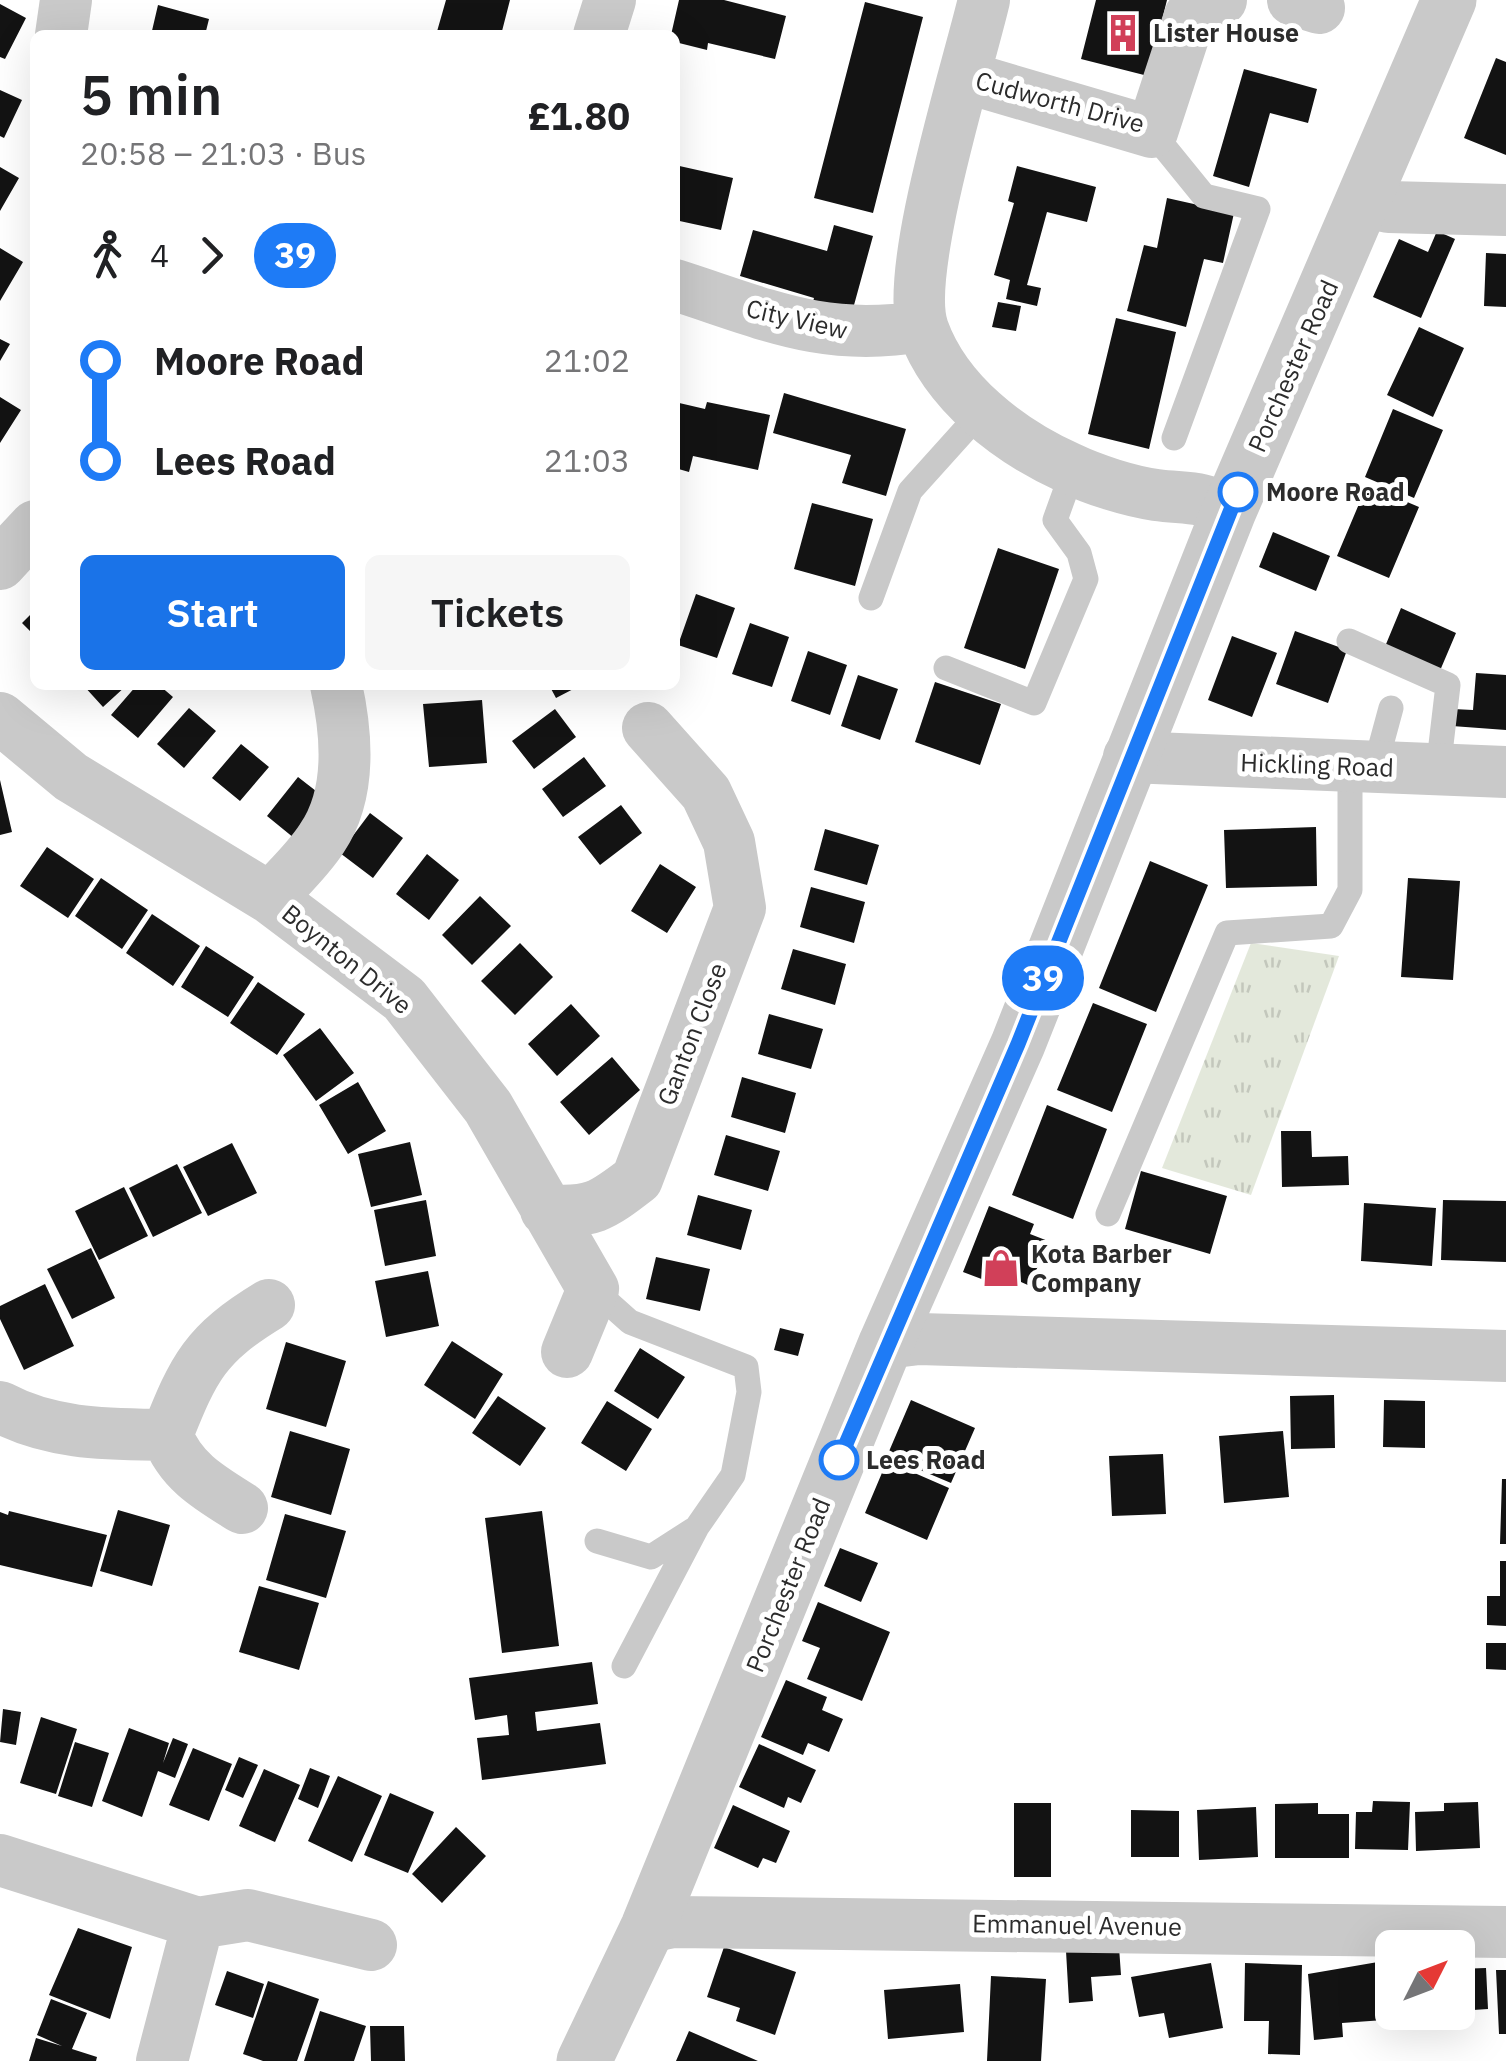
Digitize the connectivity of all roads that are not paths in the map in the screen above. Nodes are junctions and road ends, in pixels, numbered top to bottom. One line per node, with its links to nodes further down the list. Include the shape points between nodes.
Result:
1 (66, 0): 6 (street)
2 (610, 0): 7 (street)
3 (984, 0): 8 (street)
4 (1221, 0): 9 (street, Cudworth Drive, via 1190,16)
5 (1449, 0): 10 (street, Porchester Road)
6 (62, 30)
7 (601, 30)
8 (966, 76): 9 (street, Cudworth Drive); 13 (street, Cudworth Drive, via 911,255)
9 (1152, 132): 15 (lane, via 1204,196 1258,210)
10 (1365, 202): 11 (street); 17 (street, Porchester Road)
11 (1506, 210)
12 (680, 287): 13 (street, City View, via 847,334)
13 (922, 326): 14 (street, Cudworth Drive, via 946,373)
14 (982, 411): 16 (street, Cudworth Drive, via 1025,447); 20 (lane, via 910,491)
15 (1174, 438)
16 (1073, 470): 17 (street, Cudworth Drive, via 1154,494 1204,497); 22 (lane, via 1055,520 1079,553 1086,578 1034,702)
17 (1230, 511): 27 (street, Porchester Road)
18 (30, 531): 19 (street)
19 (0, 564)
20 (871, 598)
21 (1349, 641): 29 (lane, via 1448,685)
22 (946, 668)
23 (337, 690): 31 (street, via 346,769 324,836)
24 (1391, 708): 28 (lane)
25 (0, 718): 31 (street, Boynton Drive, via 71,778)
26 (648, 728): 32 (street, Ganton Close, via 723,779 740,908 637,1180 604,1205 579,1213)
27 (1129, 757): 28 (street, Hickling Road); 36 (street, Porchester Road, via 1018,1044)
28 (1362, 767): 29 (street, Hickling Road); 33 (lane, via 1350,890 1331,926 1227,933)
29 (1438, 770): 30 (street, Hickling Road)
30 (1506, 772)
31 (270, 898): 32 (street, Boynton Drive, via 404,999 488,1107)
32 (546, 1210): 34 (street, Boynton Drive)
33 (1108, 1214)
34 (593, 1289): 37 (street); 42 (lane, via 630,1322 746,1367 749,1392 732,1476)
35 (269, 1306): 40 (street, via 204,1354)
36 (886, 1343): 38 (street); 47 (street, Porchester Road)
37 (567, 1352)
38 (1506, 1356)
39 (0, 1408): 40 (street, via 62,1430)
40 (167, 1435): 41 (street, via 176,1459)
41 (242, 1508)
42 (697, 1527): 43 (lane, via 651,1558); 44 (lane)
43 (597, 1541)
44 (624, 1666)
45 (0, 1860): 46 (street)
46 (198, 1923): 49 (street, via 248,1915); 50 (street)
47 (648, 1927): 48 (street, Emmanuel Avenue, via 840,1921); 51 (street, Porchester Road)
48 (1506, 1932)
49 (371, 1945)
50 (162, 2061)
51 (584, 2061)

